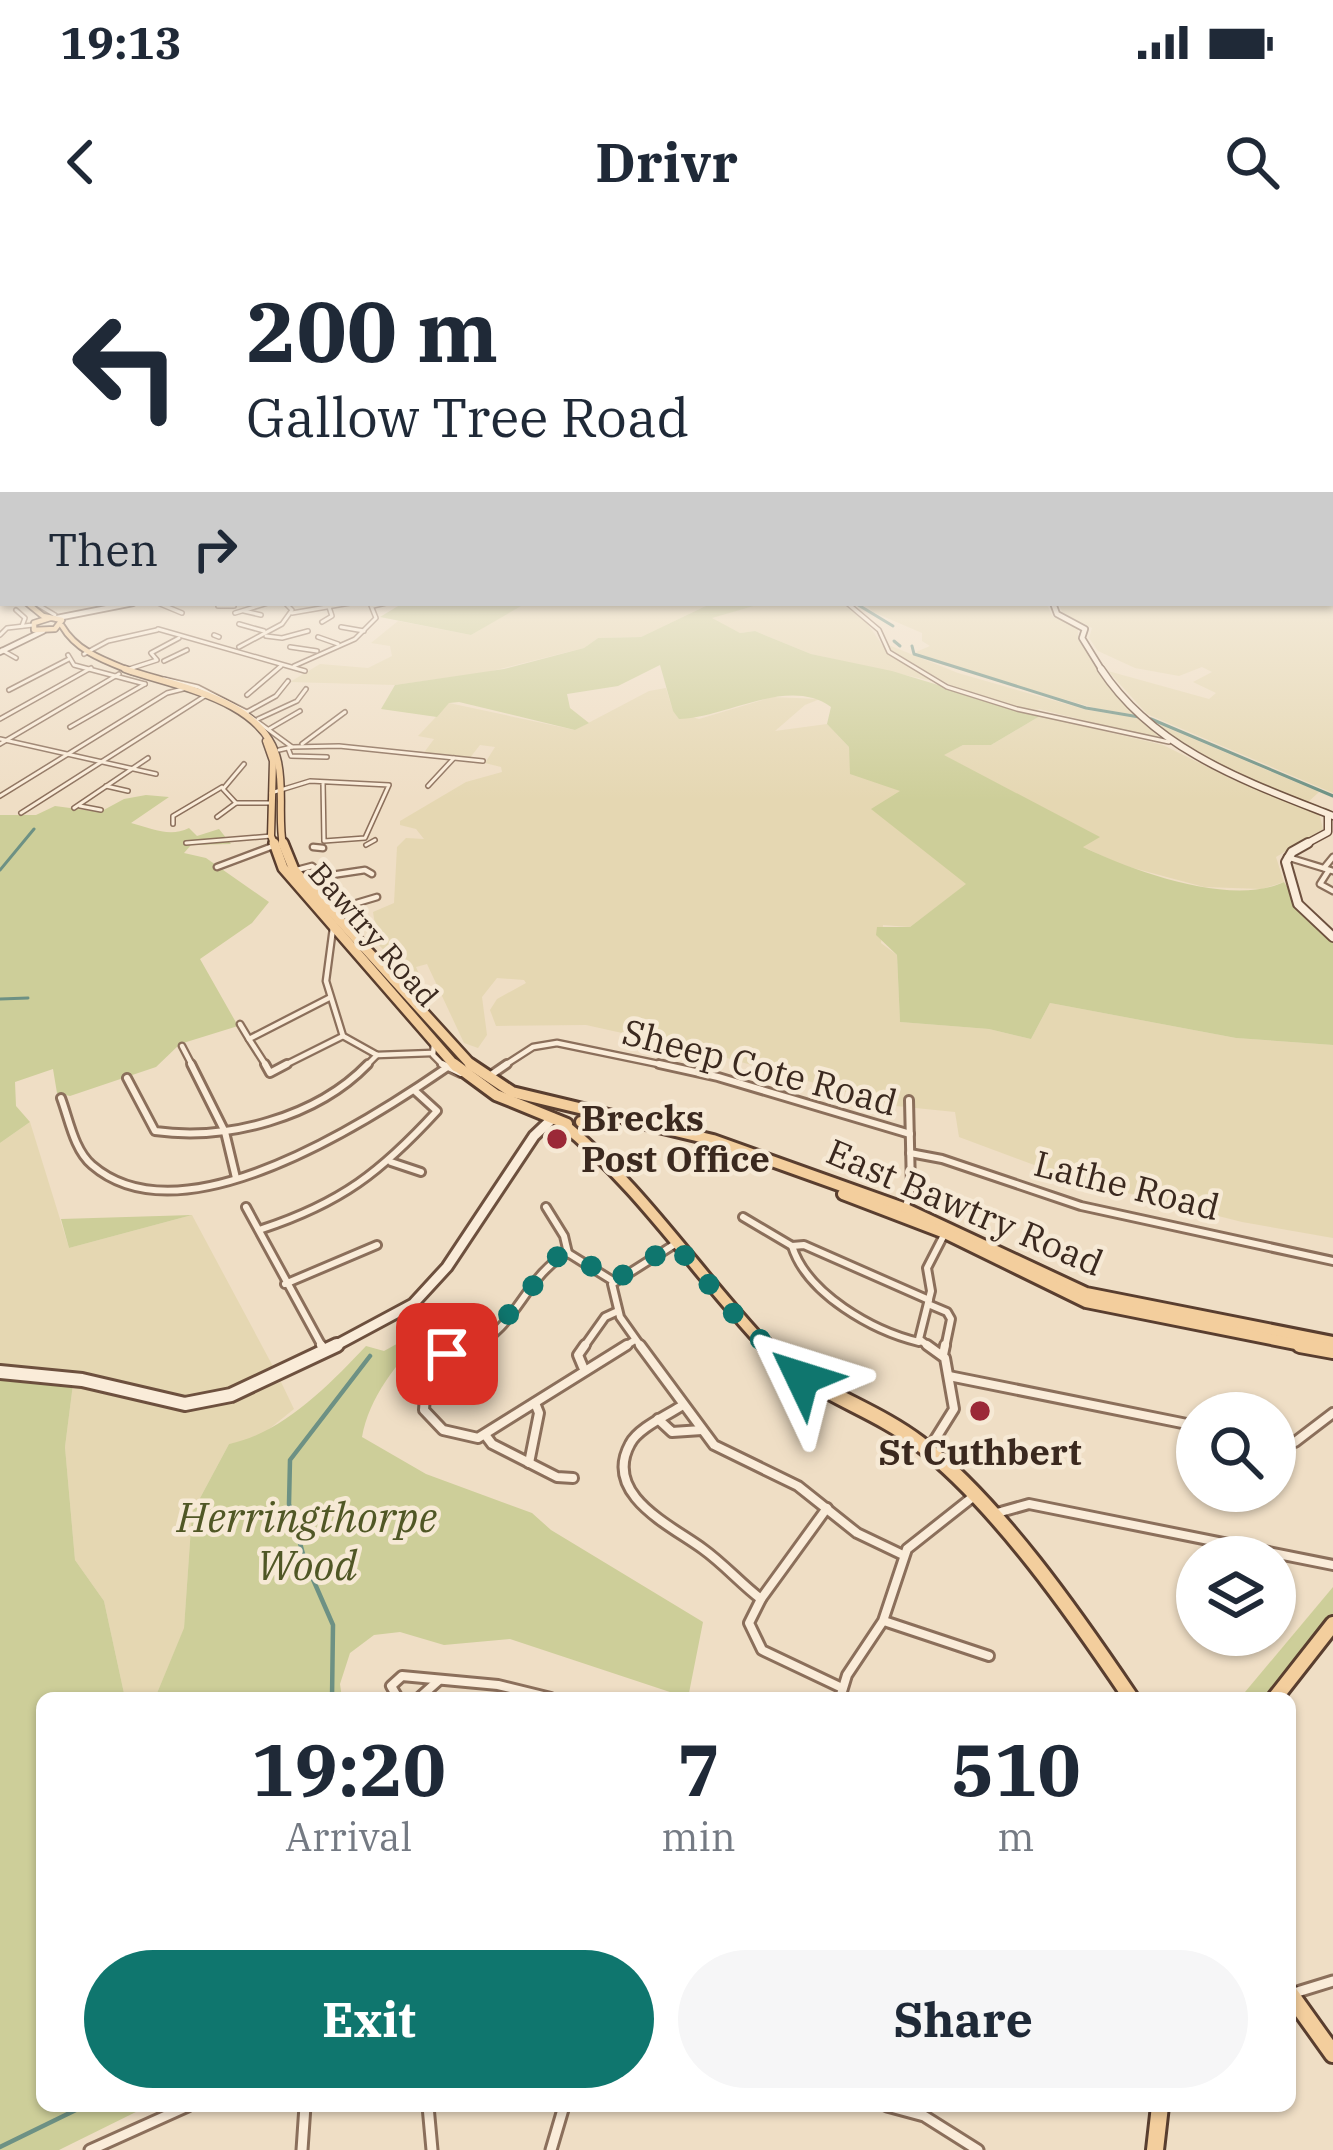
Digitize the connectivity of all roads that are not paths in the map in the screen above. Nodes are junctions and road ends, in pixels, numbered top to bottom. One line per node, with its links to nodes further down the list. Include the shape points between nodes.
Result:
1 (24, 621): 12 (street)
2 (33, 621): 15 (main road)
3 (53, 621): 15 (main road)
4 (56, 621): 17 (main road)
5 (58, 621): 32 (main road)
6 (282, 621): 19 (street)
7 (375, 621): 18 (street)
8 (868, 621): 57 (street, via 889,652 947,687)
9 (1071, 621): 57 (main road, via 1085,628 1087,647)
10 (255, 623): 13 (street)
11 (239, 624): 13 (street)
12 (22, 626): 15 (street); 20 (street)
13 (247, 627): 19 (street)
14 (341, 627): 18 (street)
15 (32, 628): 17 (main road, Bawtry Road); 29 (main road)
16 (306, 630): 24 (street)
17 (46, 631): 32 (main road, Bawtry Road)
18 (367, 632): 26 (street)
19 (265, 634): 24 (street); 27 (street)
20 (0, 635)
21 (216, 636): 25 (street)
22 (320, 636): 26 (street)
23 (182, 637): 25 (street); 32 (street, via 159,629); 34 (street, via 152,652)
24 (280, 639): 30 (street)
25 (204, 642): 27 (street)
26 (341, 645): 30 (street)
27 (236, 648): 33 (street)
28 (187, 650): 34 (street)
29 (1, 651): 31 (street)
30 (320, 652): 38 (street)
31 (16, 658)
32 (84, 658): 40 (main road, Bawtry Road); 40 (street, Bawtry Road); 44 (main road, Bawtry Road); 46 (street, Bawtry Road, via 68,657); 52 (street)
33 (266, 659): 35 (street); 37 (street)
34 (161, 661): 36 (street); 41 (street)
35 (255, 663)
36 (178, 664)
37 (284, 665): 38 (street); 47 (street)
38 (291, 667): 39 (street)
39 (305, 671)
40 (123, 672): 41 (main road, Bawtry Road); 56 (street)
41 (142, 675): 42 (main road, Bawtry Road); 54 (street)
42 (164, 679): 48 (main road, Bawtry Road); 51 (street, Bawtry Road)
43 (288, 681): 51 (street)
44 (177, 688): 48 (main road, Bawtry Road); 59 (street)
45 (306, 689): 53 (street)
46 (9, 690)
47 (247, 694)
48 (207, 698): 51 (main road, Bawtry Road); 63 (street); 70 (main road, Bawtry Road, via 266,740)
49 (300, 710): 55 (street)
50 (345, 712): 58 (street)
51 (245, 713): 53 (street, Bawtry Road); 58 (main road, Bawtry Road)
52 (0, 719)
53 (258, 719): 55 (street, Bawtry Road)
54 (70, 727)
55 (269, 729): 58 (street, Bawtry Road)
56 (2, 741): 59 (street)
57 (1168, 742): 81 (main road)
58 (290, 748): 60 (street, via 292,756); 62 (street); 70 (main road, Bawtry Road)
59 (68, 754): 63 (street); 76 (street)
60 (327, 757)
61 (148, 758): 66 (street)
62 (454, 758): 64 (street); 73 (street)
63 (101, 761): 66 (street); 80 (street)
64 (483, 761)
65 (244, 764): 74 (street)
66 (133, 768): 67 (street); 71 (street)
67 (156, 773)
68 (397, 780): 72 (street)
69 (323, 782): 70 (street); 72 (street); 72 (street, via 320,846 368,842)
70 (276, 783): 78 (main road, Bawtry Road); 91 (main road, Bawtry Road)
71 (106, 786): 75 (street); 79 (street, via 75,807)
72 (390, 786)
73 (428, 786)
74 (222, 788): 77 (street); 83 (street, via 173,816)
75 (128, 791)
76 (0, 796)
77 (236, 803): 78 (street); 82 (street)
78 (271, 803): 84 (main road, Bawtry Road)
79 (101, 810)
80 (21, 813)
81 (1330, 815): 86 (main road, via 1325,835)
82 (218, 817)
83 (173, 824)
84 (272, 841): 85 (street); 88 (street); 91 (main road, Bawtry Road)
85 (186, 843)
86 (1287, 857): 90 (street); 97 (main road, via 1298,904)
87 (1333, 857): 90 (street)
88 (217, 867)
89 (369, 869): 91 (street, via 329,877 312,866)
90 (1329, 870): 92 (street, via 1320,883)
91 (290, 872): 95 (main road, Bawtry Road); 96 (main road, Bawtry Road)
92 (1331, 890): 93 (street)
93 (1323, 896)
94 (376, 898): 95 (street)
95 (330, 911): 105 (main road, Bawtry Road)
96 (333, 927): 98 (main road, Bawtry Road); 99 (street)
97 (1333, 937)
98 (352, 947): 99 (street); 105 (main road, Bawtry Road)
99 (329, 951): 100 (street)
100 (329, 998): 102 (street); 104 (street)
101 (240, 1024): 104 (street)
102 (343, 1036): 104 (street, via 266,1075); 108 (street)
103 (524, 1038): 107 (street)
104 (249, 1039)
105 (436, 1044): 108 (street); 109 (street); 110 (main road, Bawtry Road); 112 (main road, Bawtry Road)
106 (182, 1046): 119 (street)
107 (528, 1049): 112 (street); 120 (street, Sheep Cote Road, via 557,1043 718,1077)
108 (377, 1055): 119 (street, via 317,1099)
109 (446, 1068): 110 (street); 113 (street)
110 (461, 1072): 117 (main road, Bawtry Road)
111 (127, 1078): 119 (street, via 155,1131)
112 (486, 1078): 116 (main road, Bawtry Road)
113 (413, 1090): 123 (street, via 437,1111); 125 (street, via 321,1146)
114 (62, 1099): 125 (street, via 87,1161 107,1177 139,1187)
115 (909, 1100): 120 (street)
116 (552, 1102): 117 (main road); 118 (main road, Bawtry Road)
117 (554, 1118): 118 (main road, Bawtry Road); 121 (main road); 140 (main road)
118 (580, 1118): 121 (main road); 128 (main road, East Bawtry Road, via 711,1146)
119 (225, 1132): 125 (street)
120 (910, 1134): 122 (street)
121 (592, 1146): 133 (main road)
122 (910, 1154): 128 (street); 136 (street, Lathe Road, via 1081,1206)
123 (391, 1162): 124 (street); 130 (street, via 352,1195)
124 (421, 1172)
125 (236, 1178)
126 (246, 1207): 130 (street)
127 (546, 1212): 135 (street)
128 (904, 1212): 131 (main road, East Bawtry Road)
129 (743, 1217): 134 (street)
130 (262, 1229): 138 (street)
131 (947, 1230): 139 (street, via 927,1268); 144 (main road, East Bawtry Road, via 1040,1283 1107,1308)
132 (376, 1244): 138 (street)
133 (675, 1244): 137 (street); 159 (main road, via 782,1363)
134 (792, 1246): 139 (street); 143 (street, via 801,1266 855,1314)
135 (568, 1253): 137 (street); 146 (street, via 555,1258 488,1339)
136 (1333, 1261)
137 (613, 1281): 141 (street)
138 (285, 1284): 145 (street)
139 (928, 1302): 143 (street); 147 (street, via 951,1319)
140 (412, 1304): 145 (main road); 146 (street)
141 (619, 1311): 142 (street); 148 (street, via 605,1317 578,1355)
142 (636, 1340): 148 (street); 152 (street)
143 (920, 1342): 147 (street)
144 (1333, 1346)
145 (325, 1351): 149 (main road, via 254,1386 185,1404 82,1380)
146 (447, 1354): 157 (street, via 425,1396 427,1417 463,1437)
147 (943, 1355): 150 (street)
148 (584, 1368): 151 (street)
149 (0, 1372)
150 (950, 1376): 155 (street); 159 (street, via 954,1409)
151 (535, 1402): 157 (street); 160 (street)
152 (683, 1405): 154 (street); 156 (street)
153 (1333, 1413): 158 (street)
154 (658, 1419): 156 (street, via 672,1432); 167 (street, via 626,1450 630,1491 652,1518)
155 (1176, 1422)
156 (702, 1430): 163 (street, via 719,1449)
157 (486, 1436): 160 (street)
158 (1296, 1441)
159 (929, 1449): 162 (main road)
160 (529, 1463): 161 (street)
161 (573, 1478)
162 (974, 1496): 164 (main road); 165 (street)
163 (827, 1508): 165 (street); 167 (street)
164 (992, 1516): 166 (street, via 1029,1504); 177 (main road)
165 (903, 1555): 168 (street)
166 (1333, 1565)
167 (761, 1599): 175 (street, via 749,1623 756,1644)
168 (883, 1621): 170 (street); 176 (street)
169 (1333, 1624): 178 (main road)
170 (988, 1656)
171 (441, 1678): 172 (street, via 396,1678); 173 (street); 174 (street)
172 (394, 1692)
173 (426, 1692)
174 (505, 1692)
175 (839, 1692)
176 (842, 1692)
177 (1127, 1692)
178 (1280, 1692)
179 (1333, 1981): 180 (street)
180 (1296, 1992)
181 (1296, 2002): 182 (main road)
182 (1333, 2054)
183 (175, 2112): 189 (street)
184 (305, 2112): 190 (street)
185 (429, 2112): 191 (street)
186 (562, 2112): 192 (street)
187 (909, 2112): 193 (street)
188 (1159, 2112): 194 (main road)
189 (90, 2150)
190 (302, 2150)
191 (432, 2150)
192 (551, 2150)
193 (978, 2150)
194 (1155, 2150)

